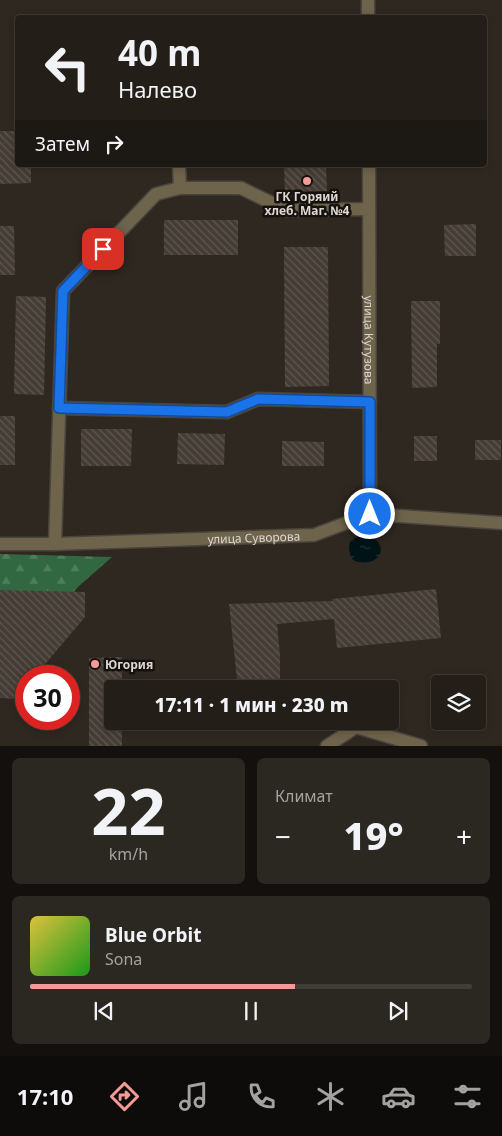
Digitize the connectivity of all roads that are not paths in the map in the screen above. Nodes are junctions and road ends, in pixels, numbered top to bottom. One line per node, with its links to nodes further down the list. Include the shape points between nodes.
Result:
1 (368, 0): 2 (street)
2 (368, 15)
3 (179, 167): 5 (street)
4 (369, 167): 6 (street, улица Кутузова)
5 (180, 188): 6 (street, via 241,188 286,210); 8 (street, via 156,194 63,291)
6 (369, 209): 7 (street, улица Кутузова)
7 (370, 402): 8 (street, via 258,399 227,412); 9 (street, улица Кутузова)
8 (59, 408): 12 (street)
9 (370, 514): 10 (street, улица Суворова); 12 (street, улица Суворова, via 314,535)
10 (502, 523)
11 (0, 544): 12 (street, улица Суворова)
12 (55, 544)
13 (327, 746): 14 (street, via 356,727)
14 (421, 746)

